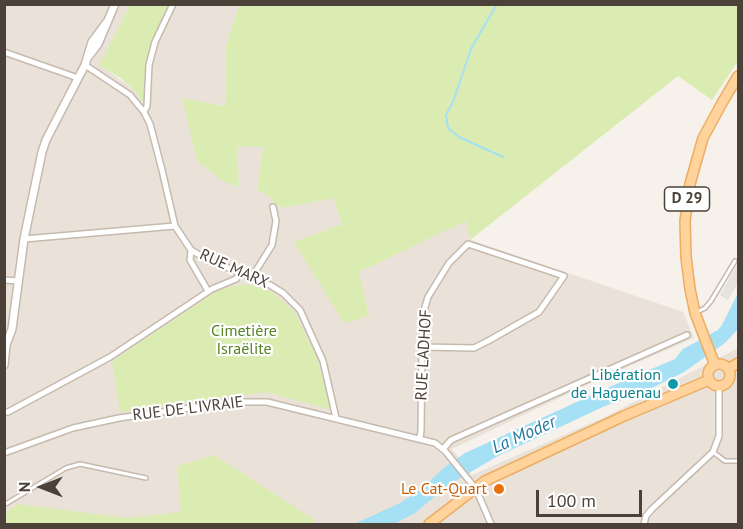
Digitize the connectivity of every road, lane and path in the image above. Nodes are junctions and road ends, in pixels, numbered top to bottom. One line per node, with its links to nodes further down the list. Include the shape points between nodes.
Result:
1 (115, 4): 4 (street, via 98,44 88,57)
2 (173, 4): 7 (street, RUE MARX, via 155,42)
3 (4, 52): 6 (street)
4 (88, 67): 6 (street); 7 (street, RUE MARX, via 130,95)
5 (738, 76): 18 (main road, D 29, via 704,138 690,184 685,237)
6 (78, 78): 10 (street, via 44,146)
7 (144, 112): 9 (street, RUE MARX)
8 (273, 207): 14 (street, via 276,221 272,245)
9 (175, 226): 10 (street); 11 (street, RUE MARX)
10 (24, 239): 16 (street)
11 (191, 250): 13 (street, RUE MARX); 17 (street, via 190,260)
12 (735, 261): 18 (lane, via 711,302)
13 (241, 273): 14 (street, RUE MARX); 17 (street)
14 (252, 277): 28 (street, RUE MARX, via 283,293 300,310 323,361)
15 (4, 280): 16 (street)
16 (19, 281): 23 (street)
17 (208, 291): 27 (street, via 110,357)
18 (695, 313): 21 (main road, D 29)
19 (687, 335): 30 (street, via 451,440)
20 (422, 347): 20 (street, RUE LADHOF, via 474,348 539,312 564,276 468,244 449,264 428,297); 29 (street, RUE LADHOF)
21 (713, 361): 24 (main road); 25 (main road)
22 (738, 363): 24 (main road)
23 (4, 365)
24 (728, 369): 26 (main road, via 730,379)
25 (709, 380): 26 (main road); 35 (main road, via 553,448)
26 (719, 386): 31 (street, via 719,436)
27 (4, 412)
28 (336, 418): 29 (street, RUE DE L'IVRAIE); 32 (street, RUE DE L'IVRAIE, via 267,402 232,402 74,428)
29 (420, 438): 30 (street, RUE DE L'IVRAIE)
30 (443, 448): 35 (street)
31 (713, 452): 33 (lane, via 725,461); 39 (street, via 652,509)
32 (4, 453)
33 (738, 461)
34 (147, 478): 36 (lane, via 80,464 66,468)
35 (476, 489): 37 (main road); 38 (street)
36 (4, 505)
37 (429, 525)
38 (491, 525)
39 (644, 525)

